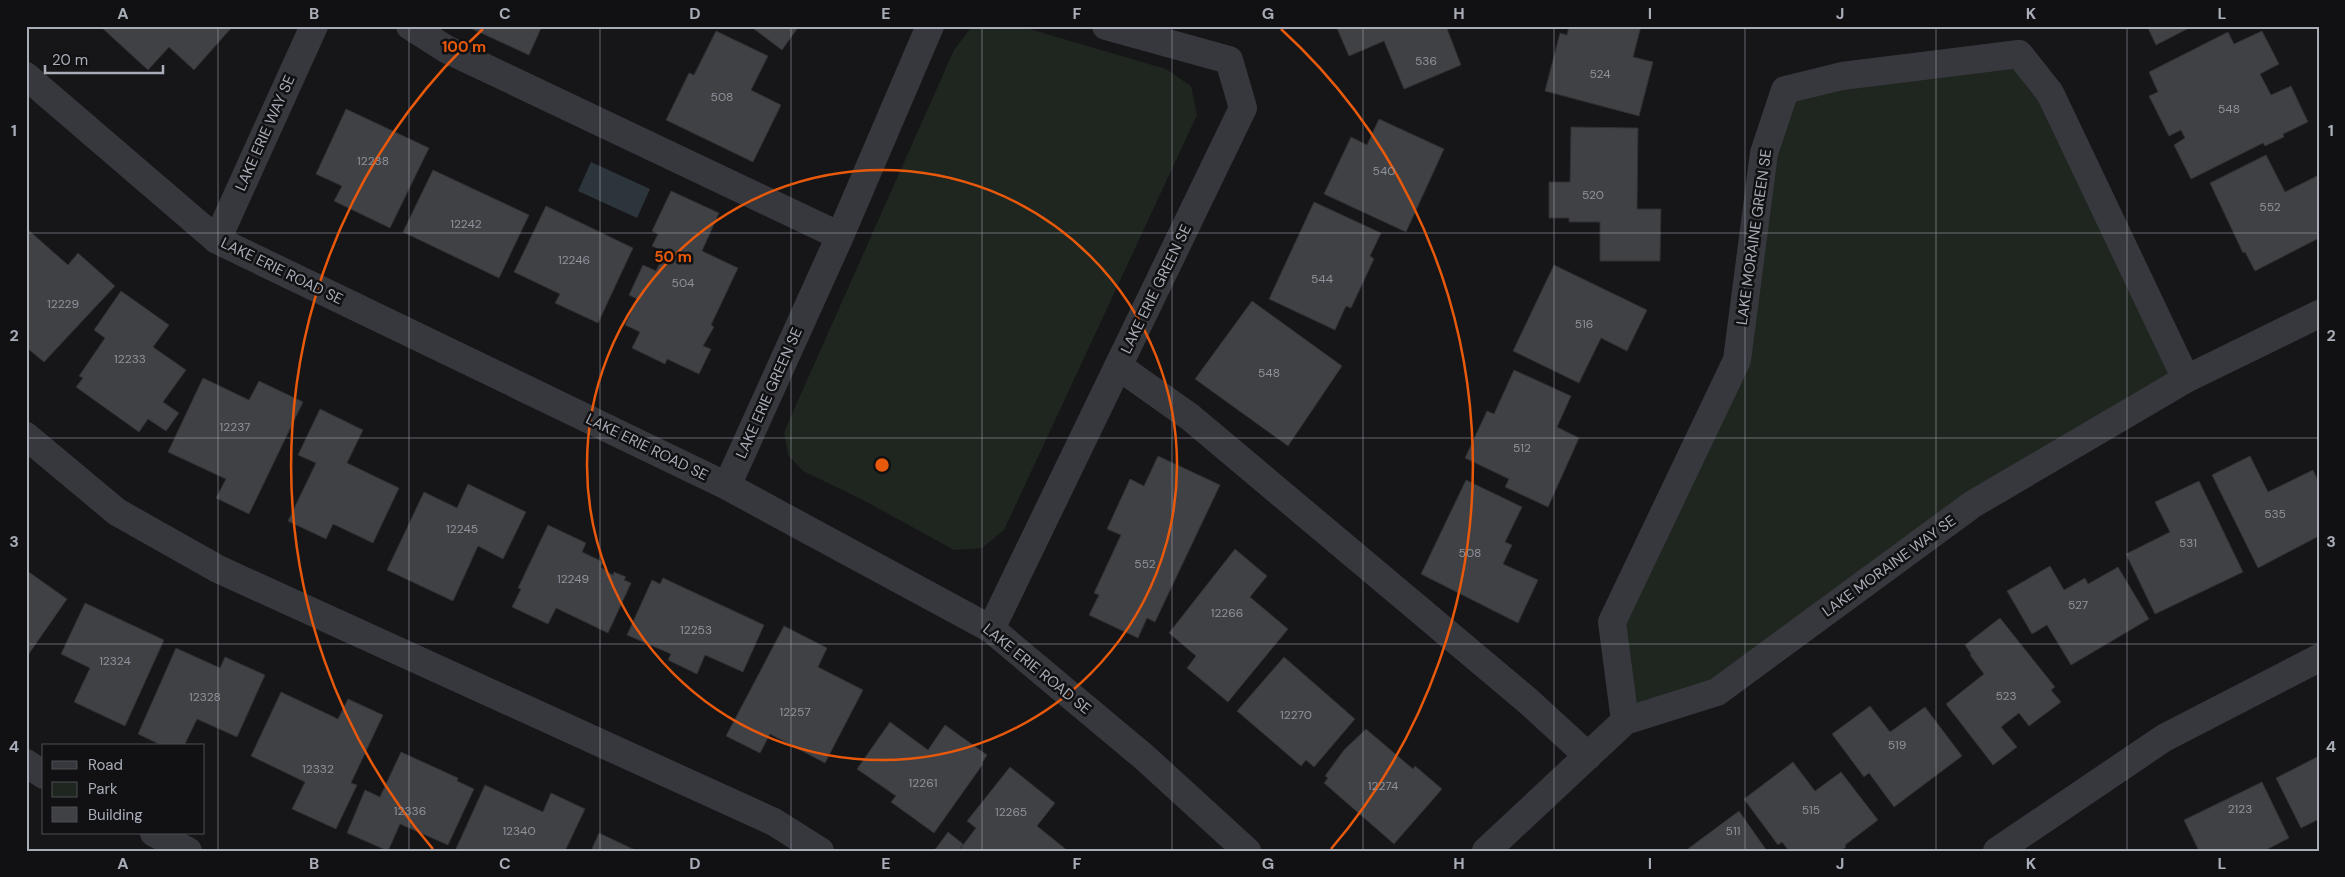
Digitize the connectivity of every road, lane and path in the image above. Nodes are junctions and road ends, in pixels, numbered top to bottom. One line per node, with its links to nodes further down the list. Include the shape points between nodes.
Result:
1 (314, 26): 7 (street, LAKE ERIE WAY SE)
2 (410, 26): 6 (street, via 446,49)
3 (930, 26): 6 (street, LAKE ERIE GREEN SE)
4 (1106, 26): 9 (street, LAKE ERIE GREEN SE, via 1229,60 1243,108)
5 (26, 76): 7 (street, LAKE ERIE ROAD SE)
6 (840, 236): 12 (street, LAKE ERIE GREEN SE)
7 (217, 240): 12 (street, LAKE ERIE ROAD SE)
8 (2319, 314): 10 (street, LAKE MORAINE WAY SE)
9 (1118, 366): 13 (street, LAKE ERIE GREEN SE); 16 (street, via 1190,417 1528,701)
10 (2186, 379): 15 (street, LAKE MORAINE WAY SE, via 1973,504 1717,692); 15 (street, LAKE MORAINE GREEN SE, via 2050,93 2019,54 1842,76 1785,90 1764,153 1737,360 1612,622)
11 (26, 436): 21 (street, via 118,512 218,569 774,822)
12 (727, 486): 13 (street, LAKE ERIE ROAD SE)
13 (991, 629): 22 (street, LAKE ERIE ROAD SE, via 1144,757)
14 (2319, 658): 24 (street, via 2164,738)
15 (1625, 721): 16 (street, LAKE MORAINE WAY SE)
16 (1588, 756): 23 (street, LAKE MORAINE WAY SE)
17 (26, 764): 18 (street)
18 (42, 774)
19 (156, 834): 20 (street)
20 (188, 851)
21 (820, 851)
22 (1248, 851)
23 (1486, 851)
24 (1997, 851)

